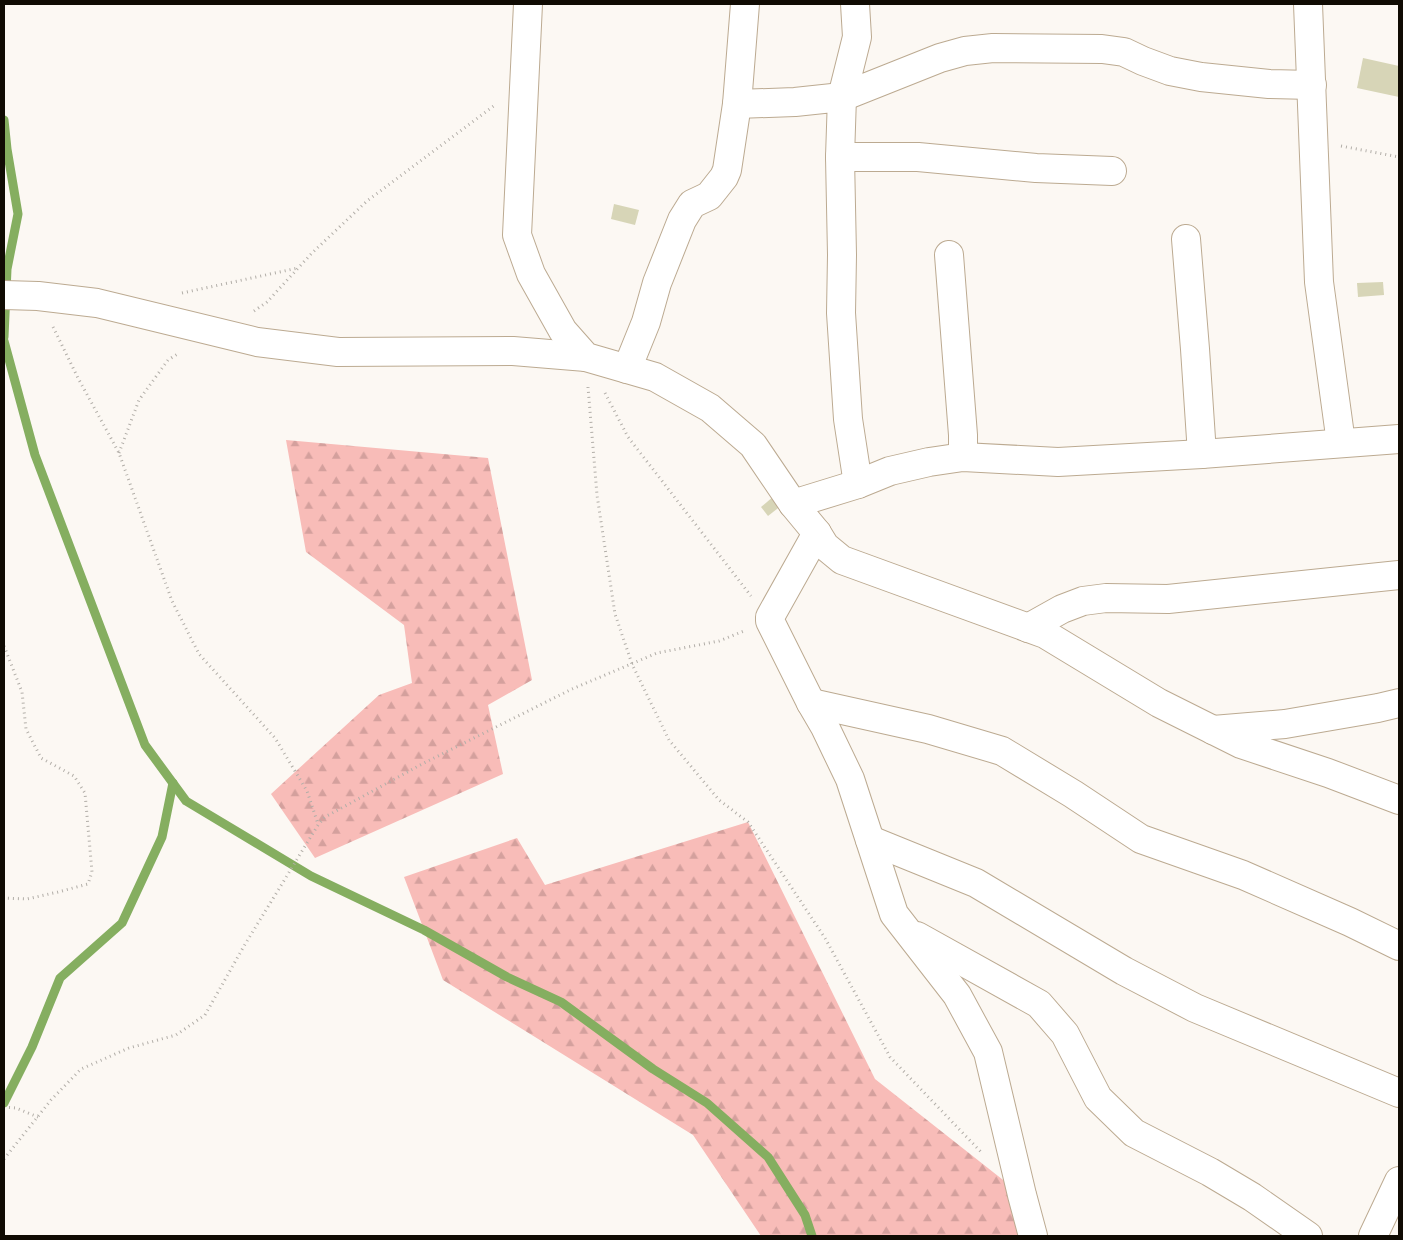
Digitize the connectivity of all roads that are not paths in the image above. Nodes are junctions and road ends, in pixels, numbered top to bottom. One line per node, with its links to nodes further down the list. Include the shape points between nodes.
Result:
1 (528, 4): 13 (street, via 517,235 531,274 563,331)
2 (745, 4): 7 (street)
3 (854, 4): 6 (street, via 857,37)
4 (1308, 4): 5 (street)
5 (1312, 85): 6 (street, via 1201,77 1170,70 1124,52 1102,49 993,48 940,58); 16 (street, via 1319,282)
6 (842, 97): 7 (street); 8 (street)
7 (737, 104): 14 (street, via 728,170 709,196 692,204 682,220 656,283 646,322)
8 (840, 157): 9 (street, via 918,157); 19 (street, via 841,313 848,419)
9 (1112, 171)
10 (1186, 239): 17 (street)
11 (949, 255): 18 (street)
12 (4, 295): 13 (street, via 97,303 257,342 338,352 513,351)
13 (586, 356): 14 (street)
14 (627, 369): 20 (street, via 655,377 710,408 753,445)
15 (1399, 439): 16 (street)
16 (1341, 443): 17 (street)
17 (1202, 454): 18 (street, via 1058,462)
18 (963, 457): 19 (street, via 890,471)
19 (858, 484): 20 (street)
20 (793, 504): 21 (street)
21 (817, 533): 23 (street, via 825,546 842,560); 24 (street, via 770,617)
22 (1399, 575): 23 (street, via 1168,599 1083,601)
23 (1028, 628): 26 (street, via 1045,634 1159,703)
24 (811, 703): 28 (street, via 850,779); 30 (street, via 928,729 1002,751 1142,839 1243,876)
25 (1399, 703): 26 (street, via 1285,724)
26 (1212, 730): 27 (street, via 1242,744)
27 (1399, 800)
28 (870, 840): 29 (street, via 894,914); 31 (street, via 976,883 1124,972 1195,1008)
29 (907, 931): 33 (street, via 957,994 988,1052); 34 (street, via 1040,1004 1065,1034 1098,1098 1134,1133 1210,1172)
30 (1399, 946)
31 (1399, 1093)
32 (1399, 1180): 35 (street)
33 (1034, 1236)
34 (1308, 1236)
35 (1373, 1236)

